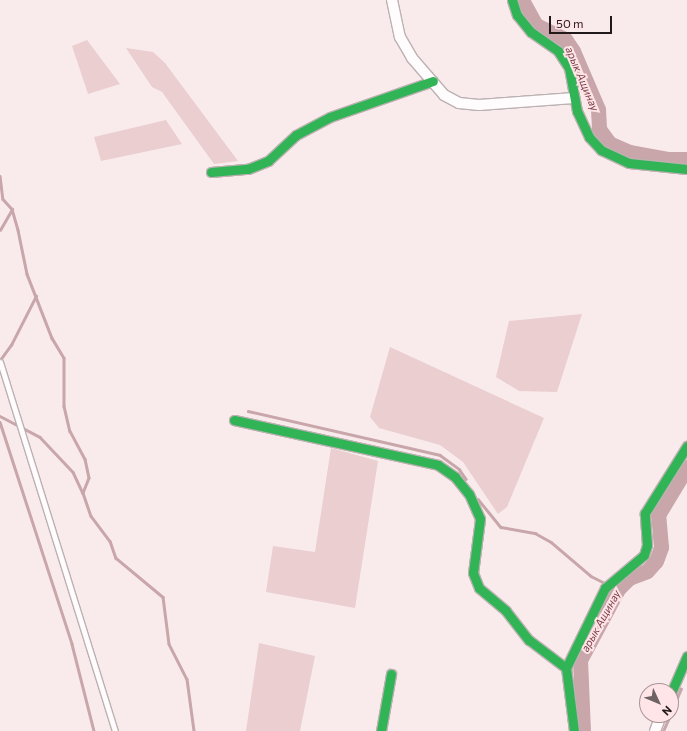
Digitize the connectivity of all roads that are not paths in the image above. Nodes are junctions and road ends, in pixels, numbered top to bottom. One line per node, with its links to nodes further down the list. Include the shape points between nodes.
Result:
1 (392, 0): 3 (street, via 400,37 412,58)
2 (512, 0): 4 (street, via 517,15 531,32 558,51 569,68)
3 (433, 82): 4 (street, via 444,95 459,103 479,105); 6 (street, via 330,117 296,135 268,161 248,169)
4 (574, 98): 5 (street, via 589,137 601,150 629,163)
5 (687, 169)
6 (211, 172)
7 (0, 362): 14 (lane)
8 (234, 420): 11 (street, via 438,465 455,477 470,494 480,519 474,572 479,588 506,611 529,640)
9 (687, 446): 11 (street, via 645,513 647,545 644,555 605,588)
10 (687, 656): 13 (street)
11 (566, 668): 16 (street)
12 (391, 674): 15 (street)
13 (675, 683)
14 (115, 731)
15 (381, 731)
16 (574, 731)

